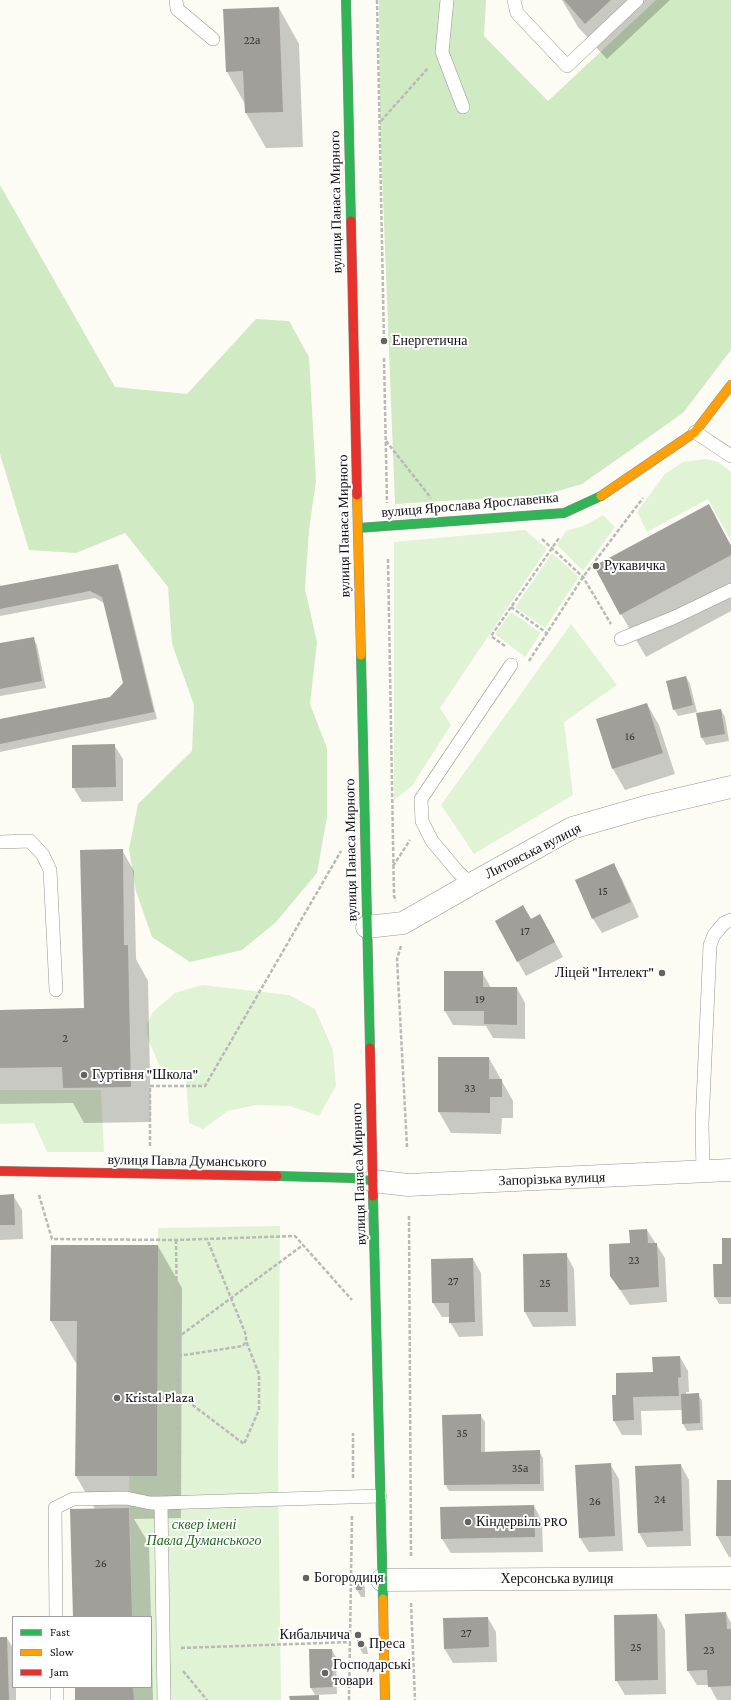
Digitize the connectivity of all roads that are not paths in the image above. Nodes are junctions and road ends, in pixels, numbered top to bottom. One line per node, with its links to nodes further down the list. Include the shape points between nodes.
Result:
1 (176, 0): 6 (lane, via 177,9)
2 (346, 0): 11 (street, вулиця Панаса Мирного)
3 (447, 0): 7 (lane, via 442,52)
4 (514, 0): 5 (lane, via 517,13 567,66)
5 (637, 0)
6 (213, 39)
7 (463, 107)
8 (731, 385): 9 (street, вулиця Ярослава Ярославенка)
9 (695, 432): 10 (lane); 11 (street, вулиця Ярослава Ярославенка, via 604,494 564,513)
10 (731, 456)
11 (358, 528): 19 (street, вулиця Панаса Мирного)
12 (731, 590): 13 (lane)
13 (622, 639)
14 (517, 662): 17 (lane, via 421,799 422,822 432,841)
15 (731, 787): 17 (street, Литовська вулиця, via 645,807 572,828)
16 (0, 842): 20 (lane, via 30,841 43,855 50,870)
17 (471, 884): 19 (street, Литовська вулиця, via 403,923)
18 (731, 920): 23 (lane, via 724,923 710,944 702,1124)
19 (367, 926): 24 (street, вулиця Панаса Мирного)
20 (56, 990)
21 (731, 1170): 23 (street, Запорізька вулиця)
22 (0, 1171): 24 (street, вулиця Павла Думанського, via 353,1178)
23 (703, 1172): 24 (street, Запорізька вулиця, via 408,1185)
24 (373, 1181): 25 (street, вулиця Панаса Мирного)
25 (380, 1496): 26 (lane); 28 (street, вулиця Панаса Мирного)
26 (161, 1503): 29 (lane, via 126,1498 73,1499 56,1508); 32 (lane)
27 (731, 1578): 28 (street, Херсонська вулиця)
28 (382, 1580): 33 (street, вулиця Панаса Мирного)
29 (56, 1616)
30 (57, 1688): 31 (lane)
31 (57, 1700)
32 (164, 1700)
33 (385, 1700)

